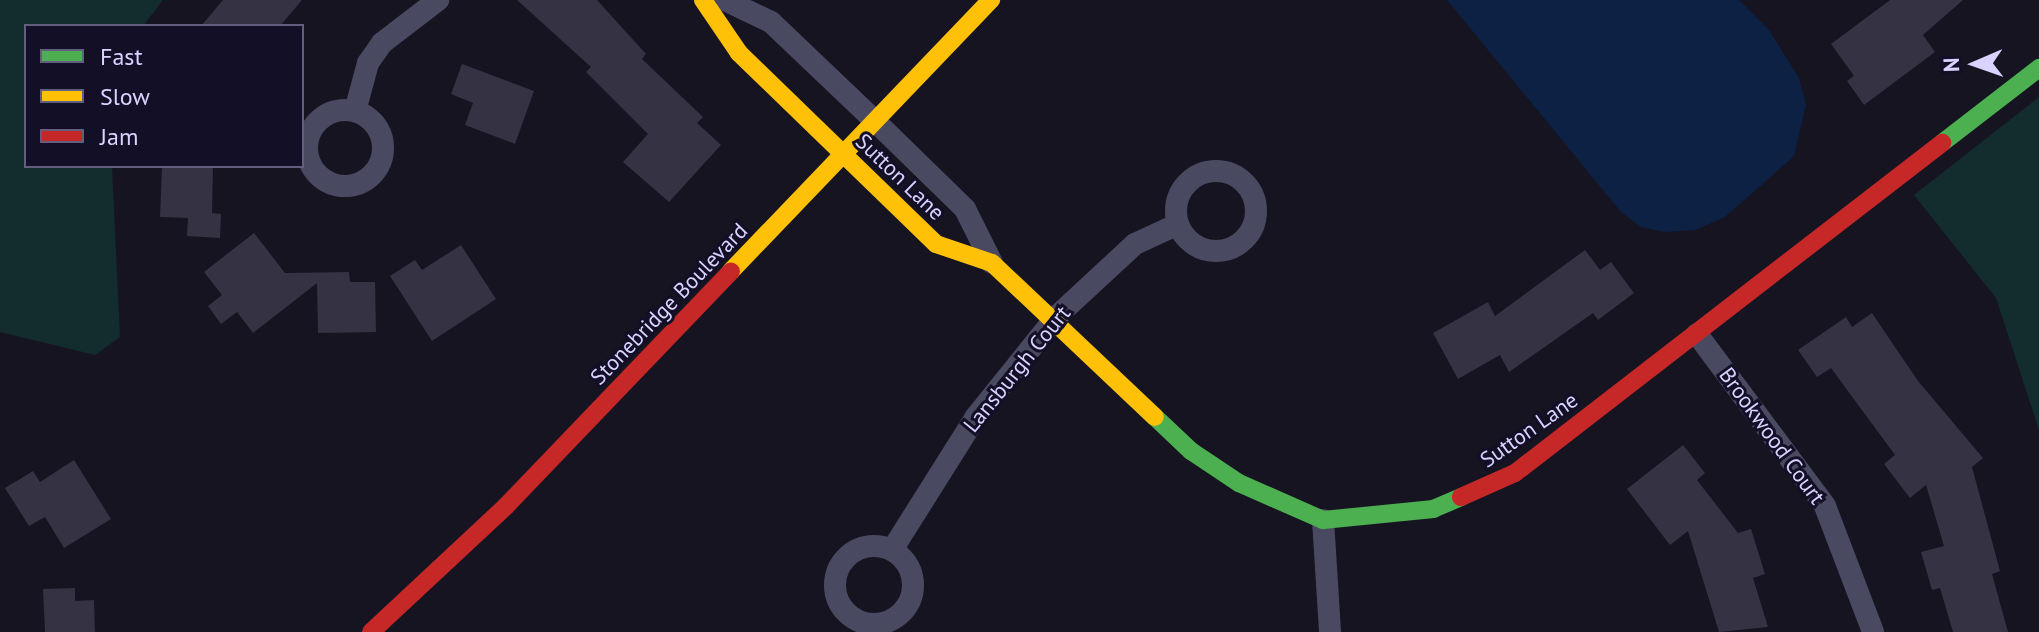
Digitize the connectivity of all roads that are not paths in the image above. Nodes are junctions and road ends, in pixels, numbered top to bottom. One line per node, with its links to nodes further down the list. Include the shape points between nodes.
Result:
1 (438, 0): 6 (street, via 382,43 363,77)
2 (703, 0): 8 (street, Sutton Lane, via 739,53)
3 (725, 0): 7 (street, via 771,22)
4 (991, 0): 7 (street, Stonebridge Boulevard)
5 (2039, 68): 12 (street, Sutton Lane)
6 (355, 111)
7 (877, 123): 8 (street, Stonebridge Boulevard); 10 (street, via 965,209)
8 (845, 158): 10 (street, Sutton Lane, via 936,244); 15 (street, Stonebridge Boulevard, via 506,506)
9 (1178, 224): 11 (street, Lansburgh Court, via 1135,244)
10 (992, 263): 11 (street, Sutton Lane)
11 (1055, 318): 13 (street, Sutton Lane, via 1191,451 1239,483); 14 (street, Lansburgh Court, via 975,418)
12 (1697, 334): 13 (street, Sutton Lane, via 1495,485 1433,509); 17 (street, Brookwood Court, via 1825,506)
13 (1323, 520): 16 (street)
14 (892, 550)
15 (373, 631)
16 (1330, 632)
17 (1873, 632)

